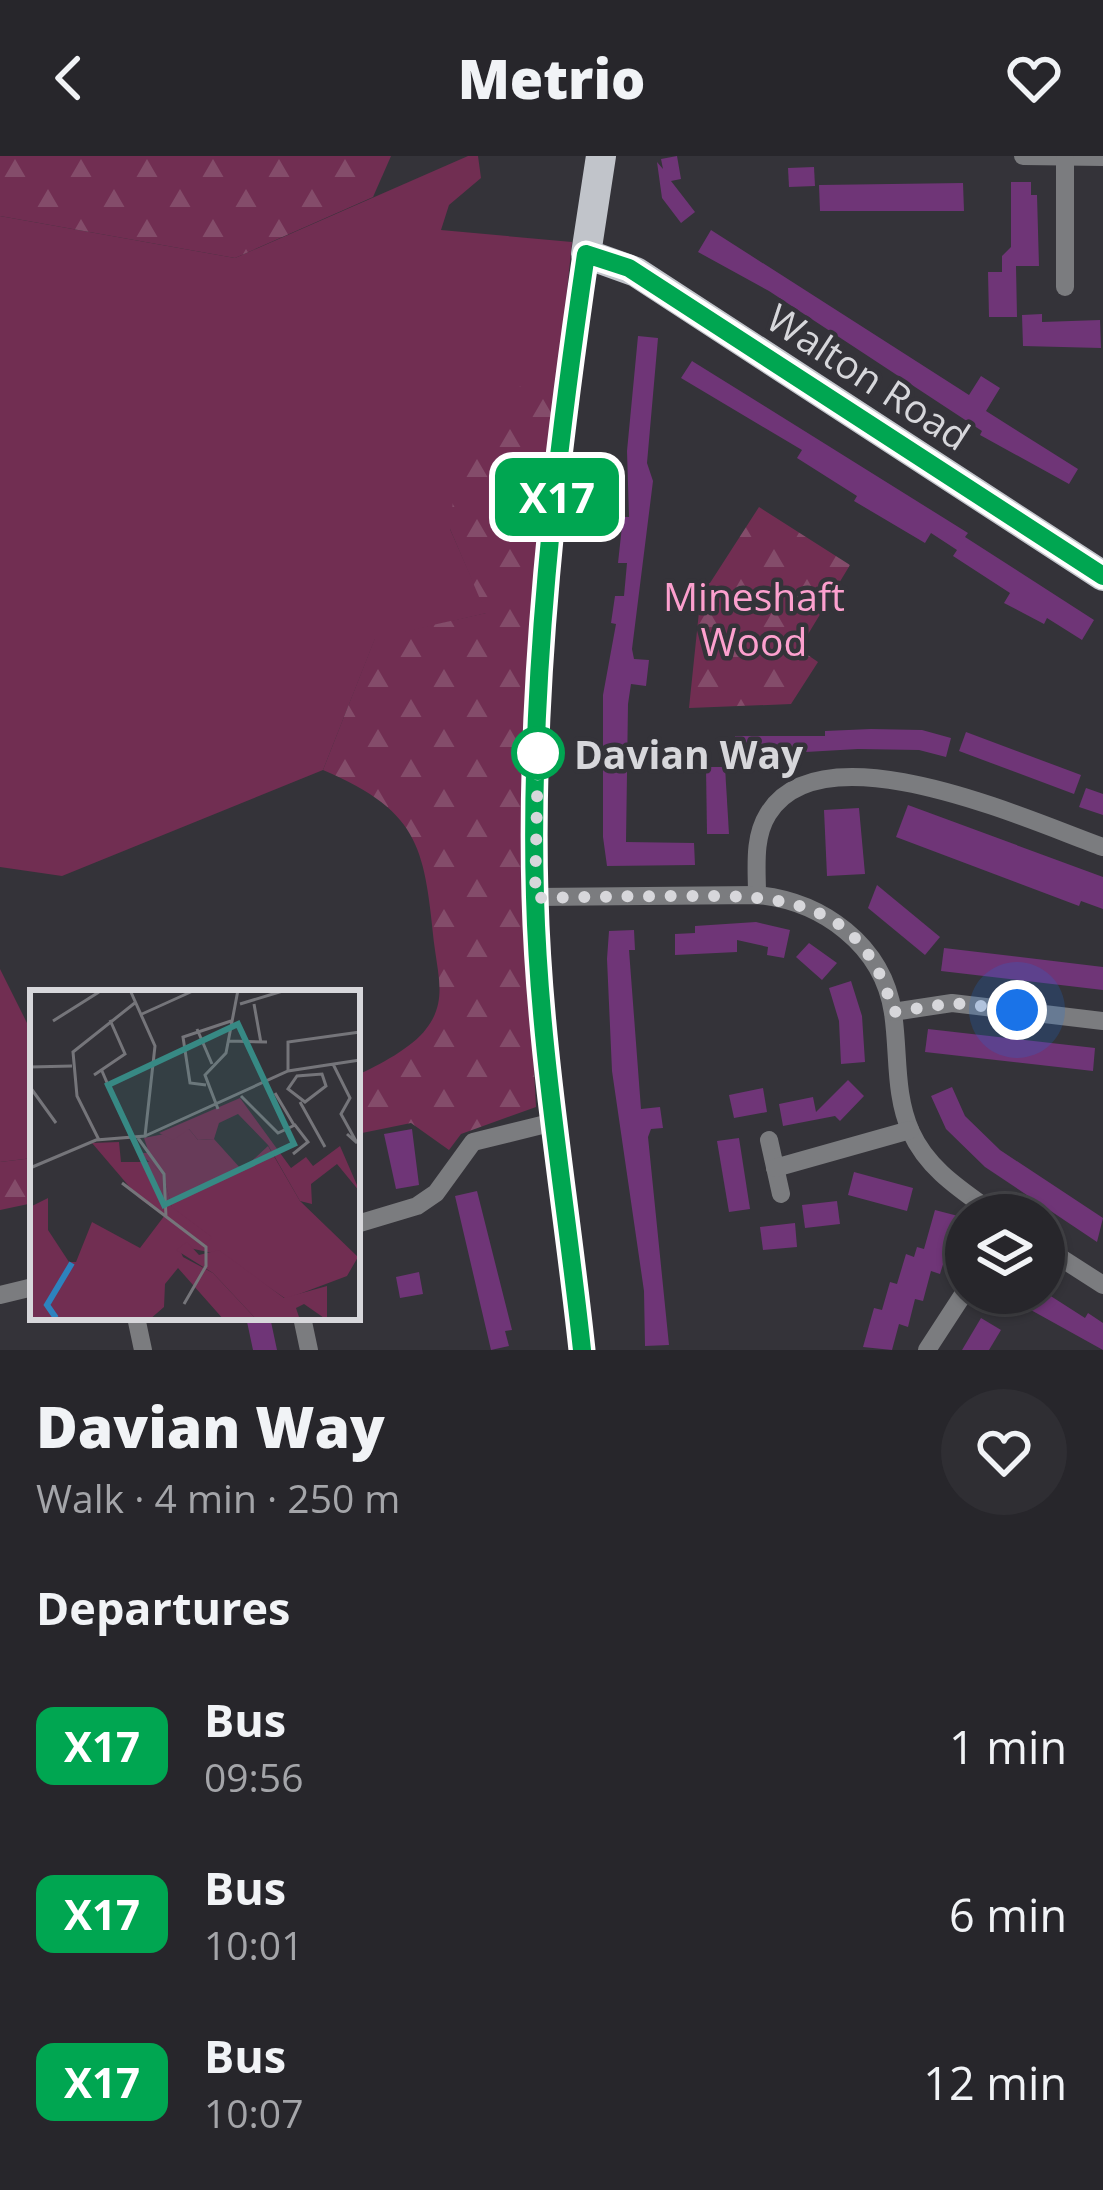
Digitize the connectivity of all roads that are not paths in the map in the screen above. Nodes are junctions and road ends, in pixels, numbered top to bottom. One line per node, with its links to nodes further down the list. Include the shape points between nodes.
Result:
1 (601, 156): 5 (main road)
2 (1022, 156): 3 (street)
3 (1065, 158): 4 (street); 6 (street)
4 (1103, 158)
5 (586, 254): 7 (main road, Walton Road, via 629,268); 10 (street, via 540,690)
6 (1066, 286)
7 (1103, 576)
8 (1103, 847): 9 (street, via 940,788 816,782 784,796 762,825)
9 (757, 895): 10 (street); 11 (street, via 816,910 858,941 881,974)
10 (535, 898): 13 (street)
11 (893, 1012): 12 (street, via 952,1003); 14 (street)
12 (1103, 1021)
13 (554, 1122): 19 (street, via 473,1142 436,1193); 29 (street)
14 (910, 1130): 16 (street); 18 (street, via 926,1158)
15 (769, 1140): 16 (street)
16 (775, 1168): 17 (street)
17 (781, 1194)
18 (970, 1194)
19 (360, 1223)
20 (1065, 1261): 21 (street)
21 (1103, 1285)
22 (30, 1288): 23 (street)
23 (0, 1295)
24 (950, 1314): 30 (street)
25 (137, 1320): 27 (street)
26 (303, 1320): 28 (street)
27 (143, 1350)
28 (309, 1350)
29 (582, 1350)
30 (927, 1350)

